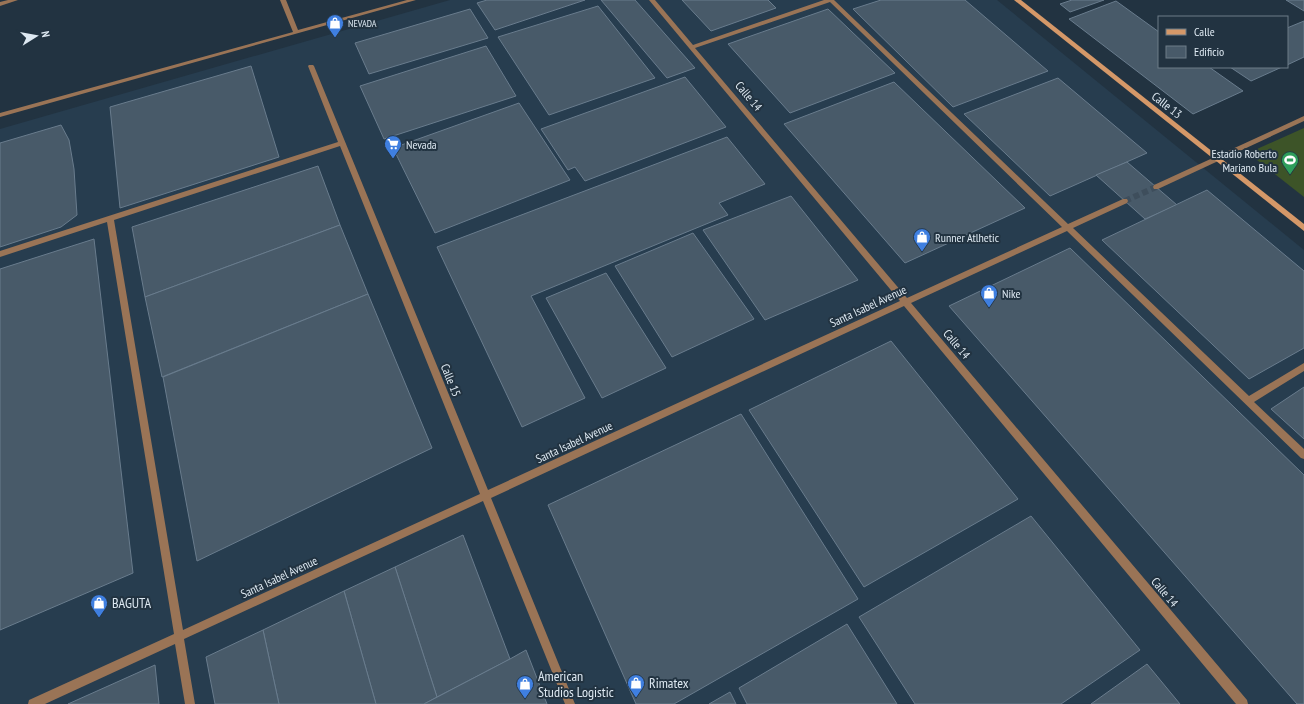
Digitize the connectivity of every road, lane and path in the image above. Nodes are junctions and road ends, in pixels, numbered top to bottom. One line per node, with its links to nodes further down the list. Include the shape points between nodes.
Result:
1 (15, 0): 7 (street)
2 (283, 0): 8 (street)
3 (413, 0): 8 (street)
4 (652, 0): 9 (street, Calle 14)
5 (830, 0): 9 (street); 18 (street)
6 (1017, 0): 14 (main road, Calle 13)
7 (0, 4)
8 (296, 32): 11 (street)
9 (692, 47): 21 (street, Calle 14)
10 (311, 66): 13 (street, Calle 15)
11 (0, 115)
12 (1304, 118): 14 (street)
13 (342, 143): 17 (street); 25 (street, Calle 15)
14 (1217, 158): 15 (street); 19 (main road, Calle 13)
15 (1156, 187)
16 (1125, 201): 18 (street, Santa Isabel Avenue)
17 (110, 219): 20 (street); 26 (street)
18 (1067, 228): 21 (street, Santa Isabel Avenue); 23 (street)
19 (1304, 228)
20 (0, 254)
21 (906, 302): 25 (street, Santa Isabel Avenue); 30 (street, Calle 14)
22 (1304, 367): 23 (street)
23 (1248, 401): 24 (street)
24 (1304, 455)
25 (484, 496): 26 (street, Santa Isabel Avenue); 29 (street, Calle 15)
26 (179, 637): 27 (street, Santa Isabel Avenue); 28 (street)
27 (33, 704)
28 (190, 704)
29 (570, 704)
30 (1243, 704)

